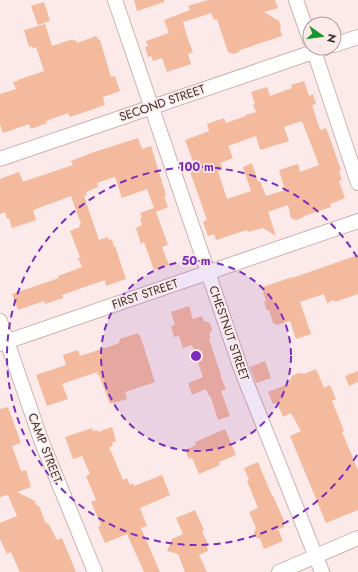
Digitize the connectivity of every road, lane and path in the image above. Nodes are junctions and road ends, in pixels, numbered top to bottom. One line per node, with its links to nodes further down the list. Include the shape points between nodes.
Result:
1 (115, 0): 8 (street, CHESTNUT STREET)
2 (296, 0): 3 (street)
3 (302, 16)
4 (358, 37): 5 (street)
5 (342, 42)
6 (302, 52): 8 (street, SECOND STREET)
7 (318, 56): 10 (street)
8 (151, 107): 9 (street, SECOND STREET); 12 (street, CHESTNUT STREET)
9 (0, 159)
10 (358, 183)
11 (358, 221): 12 (street, FIRST STREET)
12 (208, 273): 14 (street, FIRST STREET); 16 (street, CHESTNUT STREET, via 241,369)
13 (0, 321): 14 (street, CAMP STREET)
14 (3, 343): 17 (street, CAMP STREET)
15 (358, 538): 16 (street)
16 (316, 556): 18 (street); 19 (street, CHESTNUT STREET)
17 (95, 572)
18 (279, 572)
19 (322, 572)

